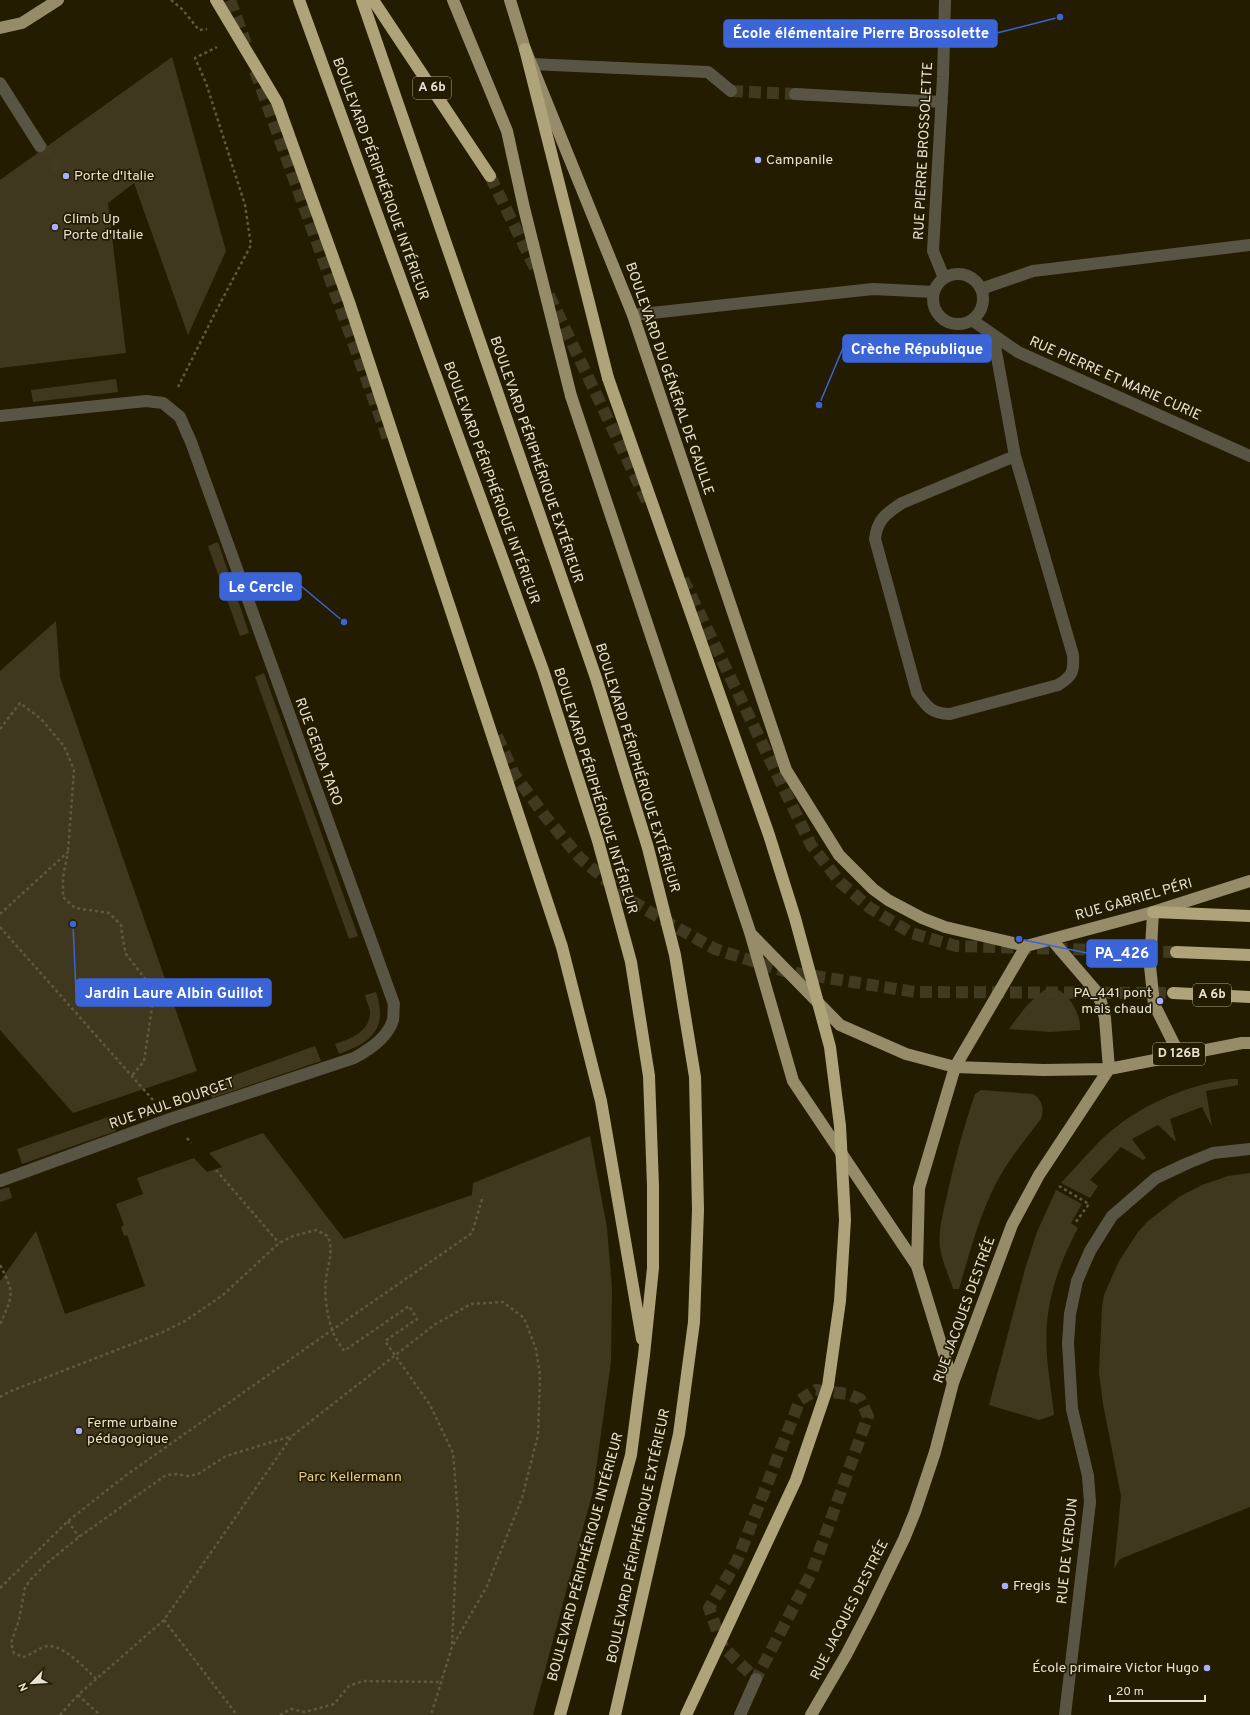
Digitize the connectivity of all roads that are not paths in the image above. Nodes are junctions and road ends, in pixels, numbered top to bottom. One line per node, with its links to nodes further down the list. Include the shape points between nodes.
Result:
1 (58, 0): 9 (main road, via 22,23)
2 (216, 0): 46 (highway, via 277,102 349,302 562,947 601,1101)
3 (299, 0): 46 (highway, BOULEVARD PÉRIPHÉRIQUE INTÉRIEUR, via 543,670 598,841 631,962 649,1076 653,1186 653,1268)
4 (362, 0): 50 (highway, BOULEVARD PÉRIPHÉRIQUE EXTÉRIEUR, via 600,692 648,848 675,954 695,1077 698,1210 694,1322 679,1434)
5 (373, 0): 17 (highway, A 6b)
6 (453, 0): 31 (main road, via 507,131 572,396)
7 (510, 0): 10 (main road, BOULEVARD DU GÉNÉRAL DE GAULLE)
8 (945, 0): 15 (street, RUE PIERRE BROSSOLETTE)
9 (0, 28)
10 (525, 49): 11 (main road, BOULEVARD DU GÉNÉRAL DE GAULLE); 51 (highway, bridge, via 608,378 795,918 830,1048 840,1134 845,1220 840,1301 828,1386 796,1480)
11 (531, 64): 13 (street, via 708,72); 22 (main road, BOULEVARD DU GÉNÉRAL DE GAULLE)
12 (0, 83): 16 (street)
13 (731, 91)
14 (795, 94): 15 (street)
15 (942, 102): 19 (street, RUE PIERRE BROSSOLETTE, via 933,251)
16 (40, 146)
17 (490, 176)
18 (1250, 246): 20 (street, via 1033,271)
19 (944, 278): 20 (street, via 952,275 965,276 976,282); 21 (street)
20 (981, 289): 23 (street, via 982,306)
21 (934, 292): 22 (street, via 873,289); 23 (street, via 934,307 943,320 958,325)
22 (633, 314): 33 (main road, BOULEVARD DU GÉNÉRAL DE GAULLE, via 786,770 839,855 873,889 922,918 945,927)
23 (972, 320): 24 (street, RUE PIERRE ET MARIE CURIE)
24 (993, 335): 26 (street); 27 (street, RUE PIERRE ET MARIE CURIE, via 1018,352)
25 (0, 416): 40 (street, RUE GERDA TARO, via 146,401 163,403 180,417 394,1004 393,1020 383,1037 370,1049)
26 (1015, 456): 26 (street, via 1072,655 1071,675 1058,685 950,714 939,714 930,709 917,693 875,539 876,526 902,503)
27 (1250, 456)
28 (1250, 880): 29 (main road, RUE GABRIEL PÉRI)
29 (1153, 912): 30 (highway); 32 (main road, RUE GABRIEL PÉRI); 39 (main road, via 1150,966 1154,1004)
30 (1250, 916)
31 (750, 932): 41 (main road, via 840,1025 906,1054); 45 (main road, via 793,1081)
32 (1052, 940): 33 (main road, RUE GABRIEL PÉRI); 42 (main road, via 1095,990 1105,1018)
33 (1026, 946): 41 (main road)
34 (1176, 952): 35 (highway)
35 (1250, 955)
36 (1173, 993): 37 (highway, A 6b)
37 (1250, 997)
38 (1250, 1043): 39 (main road, D 126B)
39 (1179, 1054): 42 (main road, D 126B)
40 (354, 1058): 44 (street, RUE PAUL BOURGET, via 170,1119)
41 (955, 1067): 42 (main road); 45 (main road, via 919,1188)
42 (1110, 1069): 47 (main road, RUE JACQUES DESTRÉE, via 1039,1175 1012,1225)
43 (1250, 1149): 54 (street, RUE DE VERDUN, via 1213,1153 1156,1178 1112,1216 1090,1251 1076,1281 1068,1343 1072,1409 1088,1476 1090,1502)
44 (0, 1181)
45 (917, 1266): 47 (main road)
46 (644, 1355): 49 (highway, BOULEVARD PÉRIPHÉRIQUE INTÉRIEUR, via 631,1455)
47 (953, 1383): 53 (main road, RUE JACQUES DESTRÉE, via 935,1452 904,1540 846,1655)
48 (756, 1679): 52 (street)
49 (560, 1715)
50 (615, 1715)
51 (686, 1715)
52 (740, 1715)
53 (811, 1715)
54 (1065, 1715)

